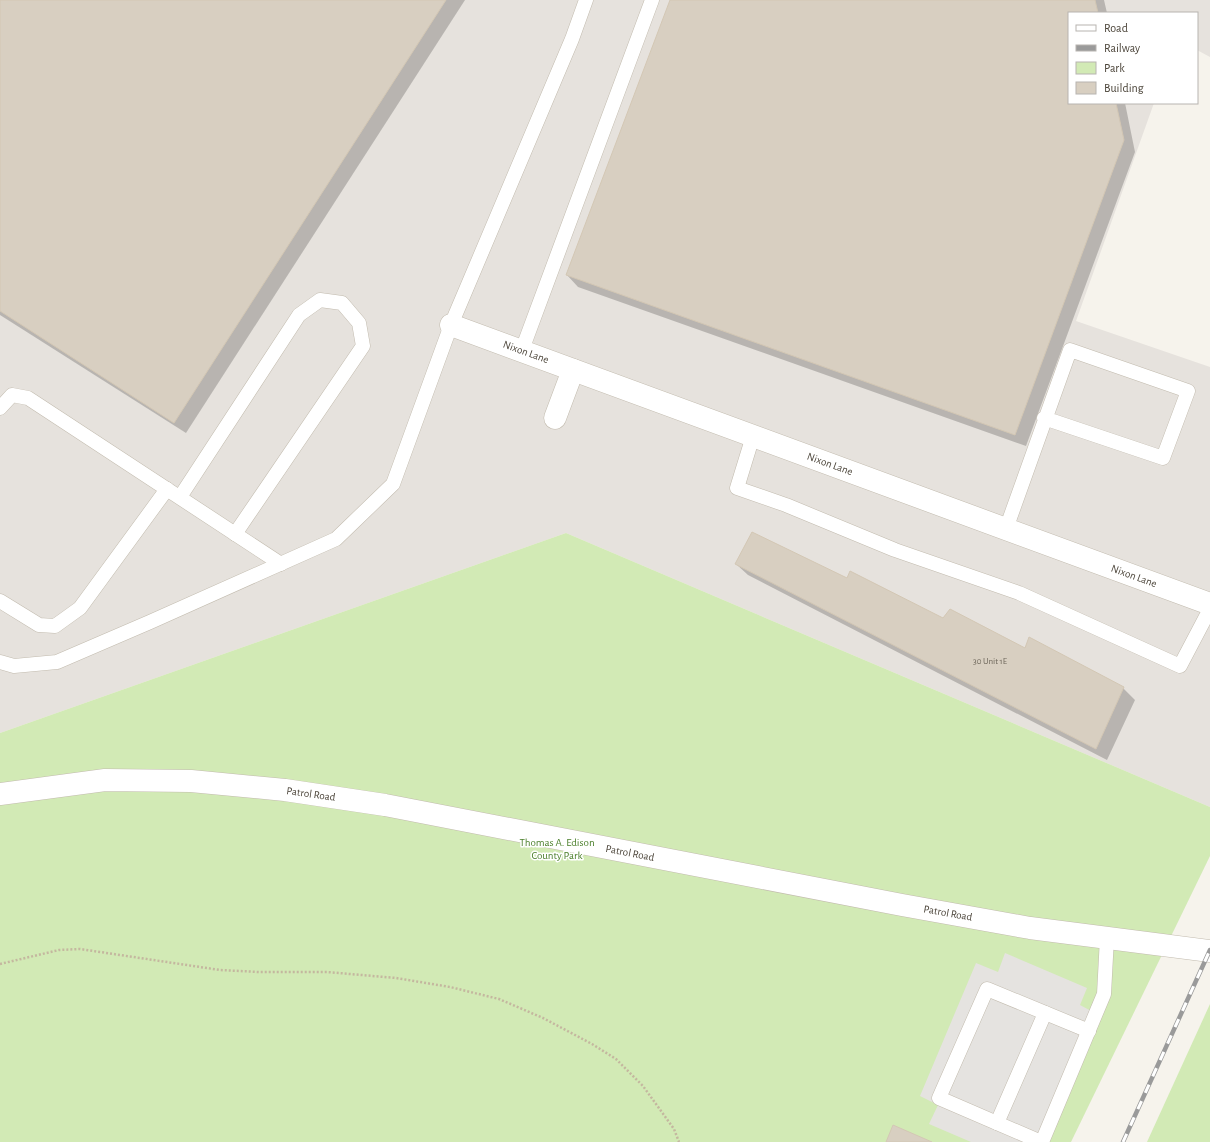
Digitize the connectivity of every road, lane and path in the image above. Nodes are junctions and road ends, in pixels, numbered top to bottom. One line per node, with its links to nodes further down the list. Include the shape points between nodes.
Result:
1 (586, 0): 3 (lane, via 572,39)
2 (652, 0): 4 (lane)
3 (451, 325): 4 (street, Nixon Lane); 14 (lane, via 392,484 336,539)
4 (522, 350): 5 (street, Nixon Lane)
5 (573, 370): 7 (street); 9 (street, Nixon Lane)
6 (0, 408): 10 (lane, via 12,395 28,398)
7 (555, 418)
8 (1044, 418): 8 (lane, via 1070,350 1188,391 1164,458); 12 (lane)
9 (754, 436): 12 (street, Nixon Lane); 17 (lane, via 737,488 786,505 895,550 1019,593 1180,666)
10 (168, 489): 11 (lane); 15 (lane, via 80,608 55,626 39,625)
11 (180, 497): 13 (lane); 13 (lane, via 299,315 320,300 342,303 359,323 363,346)
12 (1006, 529): 16 (street, Nixon Lane)
13 (235, 534): 14 (lane)
14 (281, 564): 18 (lane, via 57,662 14,666)
15 (0, 601)
16 (1210, 604)
17 (1210, 608)
18 (0, 662)
19 (0, 794): 20 (street, Patrol Road, via 106,780 191,781 286,790 385,805 1015,926)
20 (1107, 938): 21 (street, Patrol Road); 24 (lane, via 1104,994)
21 (1210, 951)
22 (0, 964): 26 (path, via 59,950 80,949 220,970 327,972 396,978 499,999 543,1018 616,1060 648,1092 674,1129)
23 (1045, 1013): 24 (lane); 25 (lane); 25 (lane, via 987,989 980,1004 939,1098)
24 (1088, 1031): 27 (lane)
25 (997, 1123): 27 (lane)
26 (679, 1142)
27 (1042, 1142)

